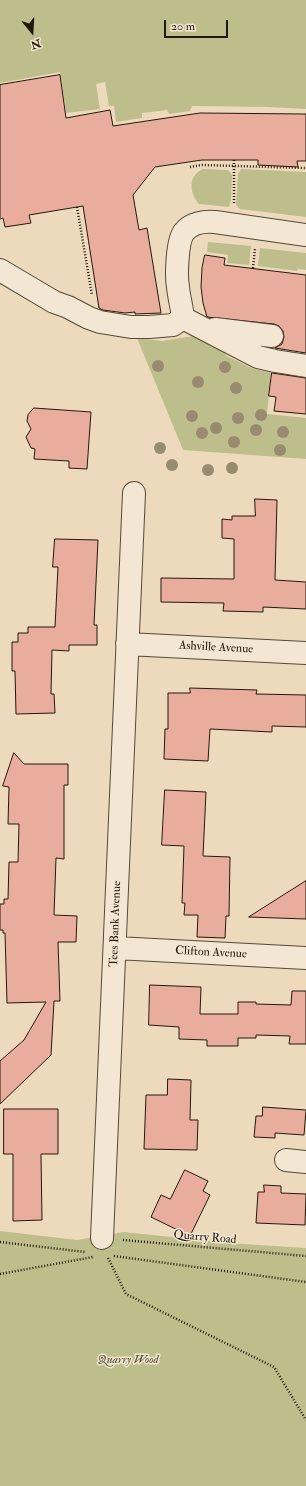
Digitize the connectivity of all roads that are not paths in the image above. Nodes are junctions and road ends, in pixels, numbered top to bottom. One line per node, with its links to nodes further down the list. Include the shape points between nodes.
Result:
1 (306, 235): 3 (street, via 205,221 188,227 180,240 177,276)
2 (0, 270): 3 (street, via 54,302 100,322 131,327)
3 (192, 323): 4 (street); 5 (street, via 258,357)
4 (272, 336)
5 (306, 366)
6 (134, 493): 7 (street, Tees Bank Avenue)
7 (127, 644): 8 (street, Ashville Avenue); 9 (street, Tees Bank Avenue)
8 (306, 653)
9 (116, 948): 10 (street, Clifton Avenue); 11 (street, Tees Bank Avenue)
10 (306, 958)
11 (97, 1249)

